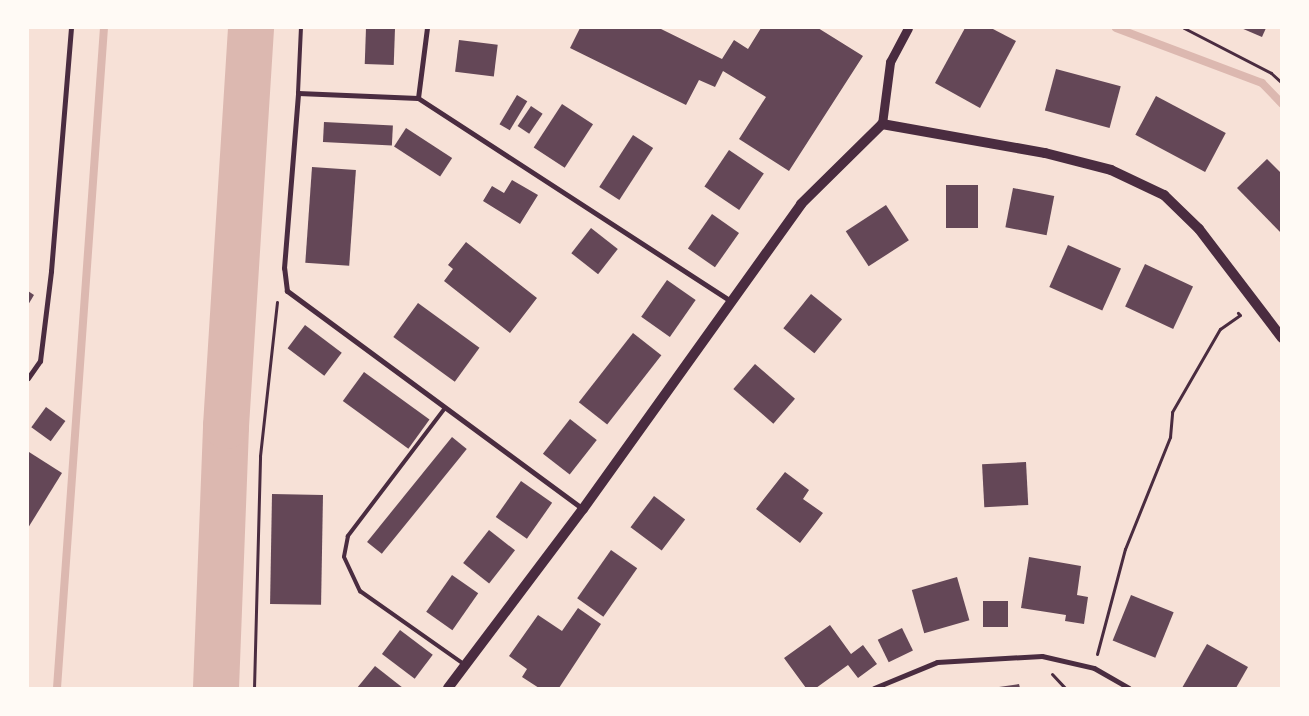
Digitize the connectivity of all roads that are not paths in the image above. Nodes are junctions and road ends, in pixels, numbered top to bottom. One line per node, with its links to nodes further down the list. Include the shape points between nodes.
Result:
1 (71, 28): 10 (street, via 52,270 40,361)
2 (302, 28): 5 (lane)
3 (427, 28): 6 (street)
4 (908, 28): 7 (street, via 890,62)
5 (298, 93): 6 (street); 11 (street, via 284,268 287,291)
6 (418, 98): 8 (street)
7 (882, 124): 8 (main road, via 801,204); 9 (main road, via 1045,153 1111,170 1164,195 1199,229)
8 (733, 302): 12 (main road)
9 (1282, 338)
10 (28, 378)
11 (446, 408): 12 (street); 13 (lane, via 348,536 344,557 360,590)
12 (583, 509): 13 (main road)
13 (466, 665): 14 (main road)
14 (448, 688)
15 (874, 688): 16 (street, via 937,662 1042,656 1094,668)
16 (1129, 688)

